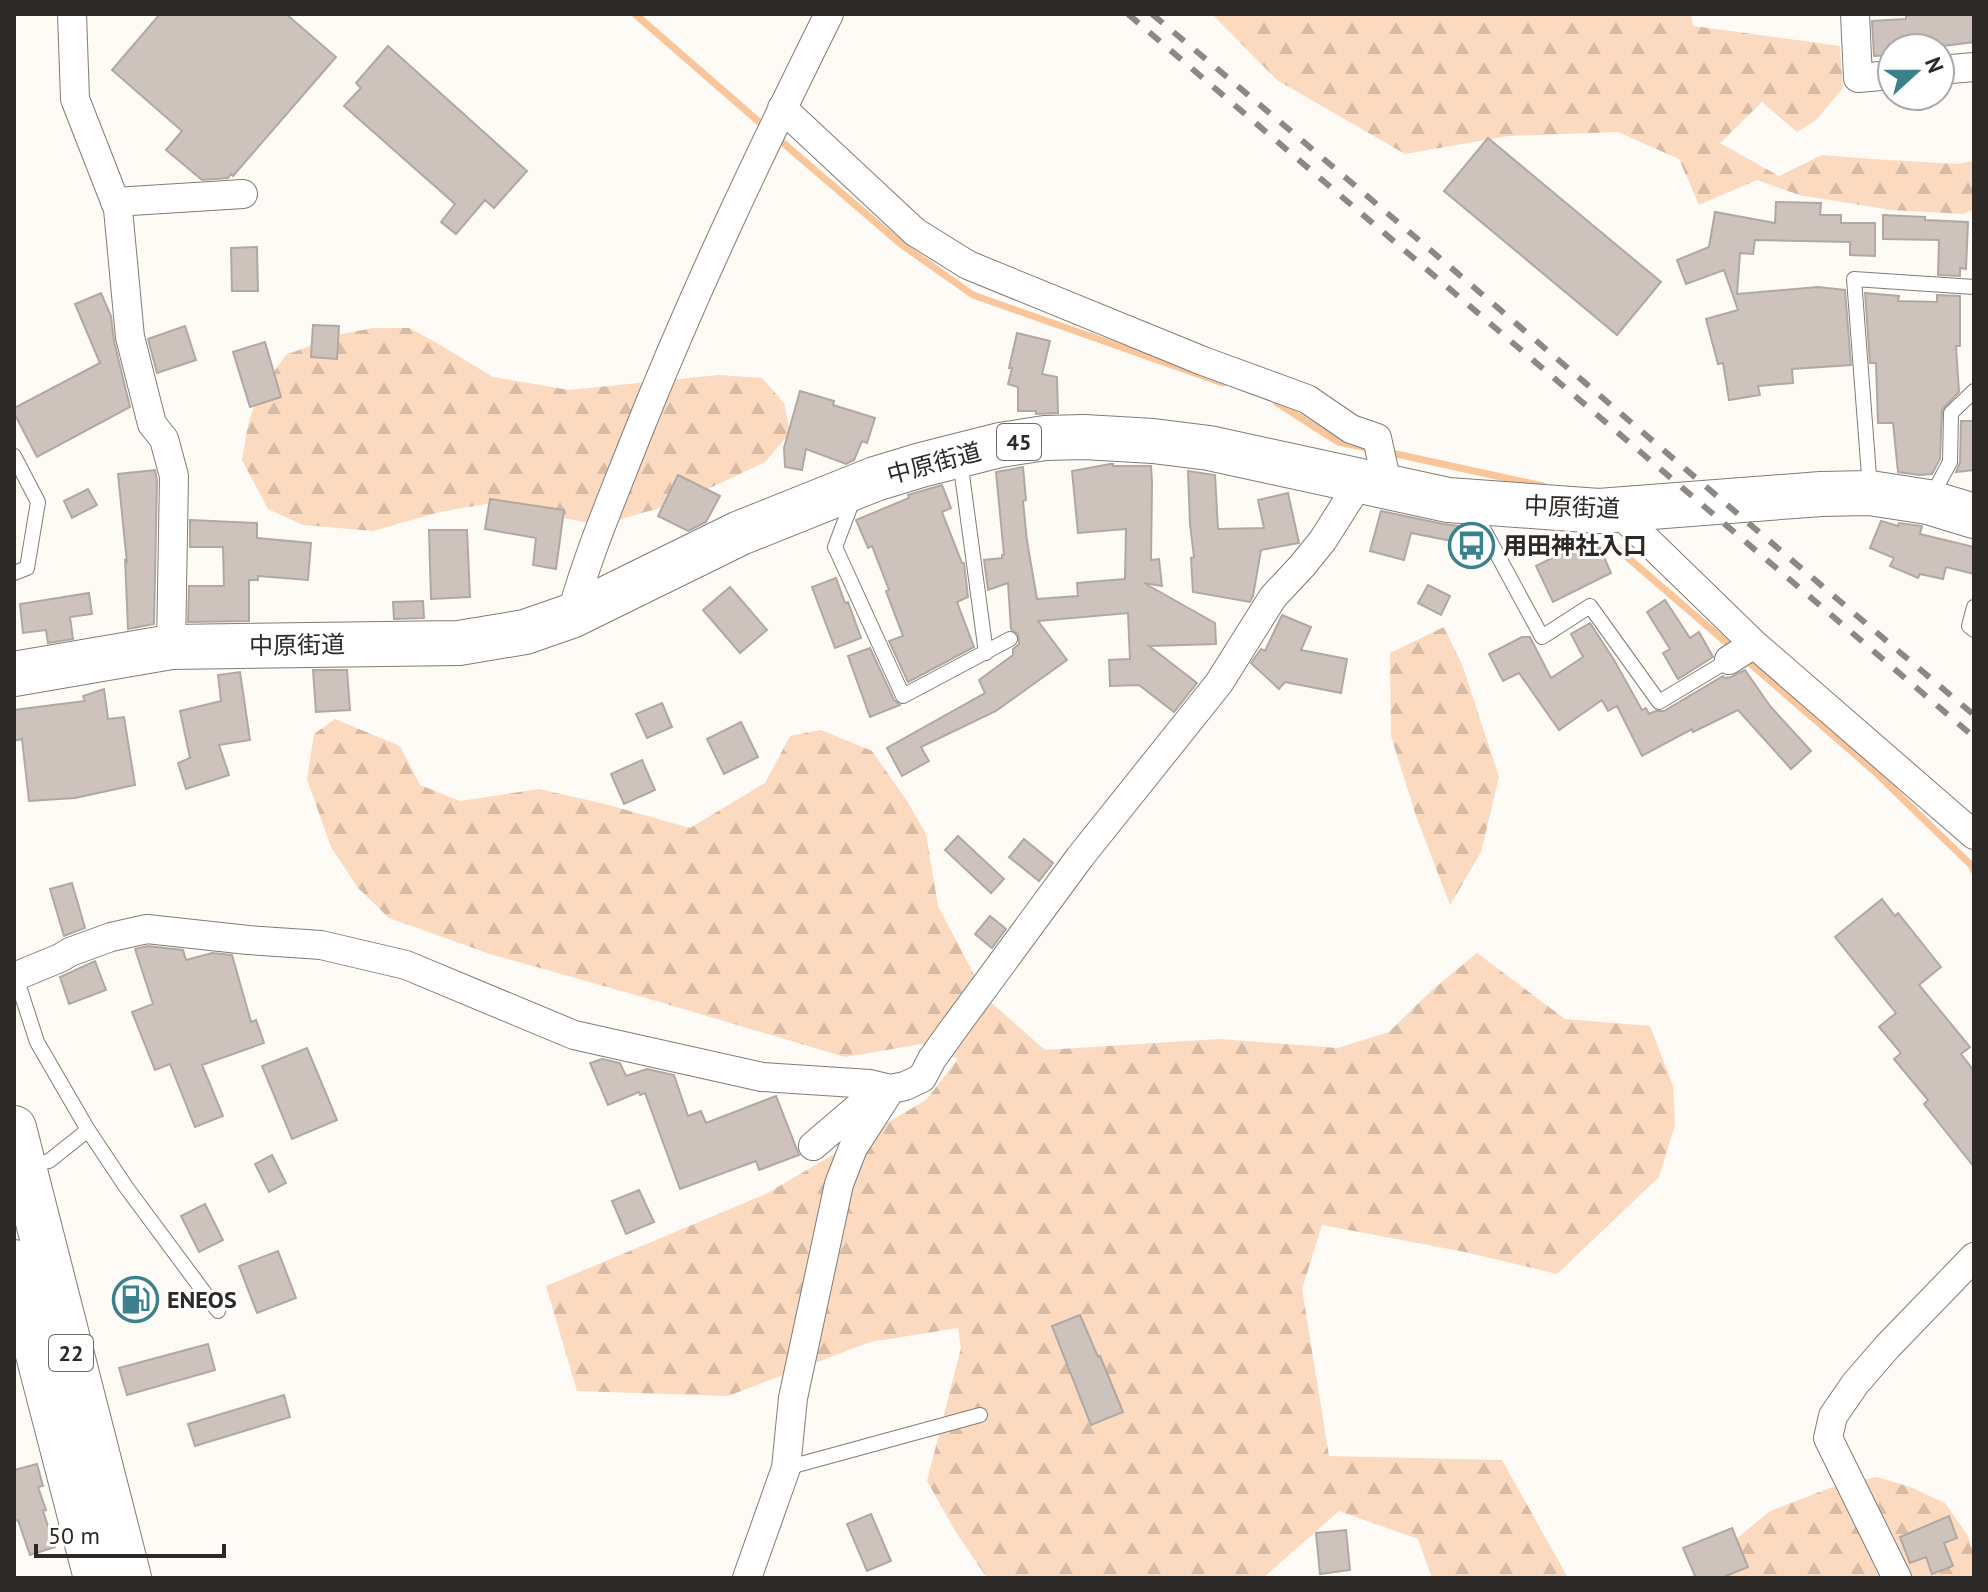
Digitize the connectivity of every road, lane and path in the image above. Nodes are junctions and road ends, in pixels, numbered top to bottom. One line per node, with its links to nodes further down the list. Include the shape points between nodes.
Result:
1 (72, 14): 7 (street, via 75,99)
2 (829, 14): 5 (street)
3 (1855, 14): 4 (street, via 1858,78)
4 (1876, 76)
5 (777, 120): 12 (street, via 915,232 968,265 1307,399 1351,429 1377,438); 21 (street, via 669,354 583,572)
6 (243, 194): 7 (street)
7 (115, 202): 24 (street, via 130,337 152,424 164,439 174,476)
8 (1974, 287): 14 (lane, via 1854,279)
9 (1974, 391): 16 (lane, via 1951,413 1950,462)
10 (960, 455): 12 (main road, 中原街道 / 45, via 1045,438 1084,437 1209,448); 13 (main road, 中原街道 / 45); 26 (lane)
11 (14, 456): 19 (lane, via 38,502 27,568)
12 (1378, 479): 15 (main road, 中原街道 / 45); 30 (street, via 1273,597 1219,683 1080,857 922,1078)
13 (859, 485): 21 (main road, 中原街道 / 45, via 740,533); 26 (lane, via 835,547 903,696)
14 (1870, 493): 16 (main road, 中原街道 / 45); 17 (main road, 中原街道 / 45)
15 (1468, 501): 17 (main road, 中原街道 / 45); 25 (lane, via 1542,637 1590,606 1659,702)
16 (1928, 502): 18 (main road, 中原街道 / 45)
17 (1616, 510): 25 (street)
18 (1974, 516)
19 (14, 573)
20 (1974, 607): 22 (lane, via 1969,626)
21 (571, 616): 24 (main road, 中原街道 / 45, via 525,632 459,643)
22 (1974, 630)
23 (1010, 639): 26 (lane)
24 (171, 647): 27 (main road, 中原街道 / 45)
25 (1743, 651): 28 (street)
26 (986, 653)
27 (14, 674)
28 (1974, 835)
29 (15, 977): 30 (street, via 111,937 147,929 321,945 406,965 574,1035 762,1077); 31 (lane, via 37,1042)
30 (891, 1089): 32 (street, via 868,1099); 38 (street, via 853,1148 839,1184 793,1398)
31 (88, 1130): 33 (lane, via 49,1161); 36 (lane)
32 (813, 1146)
33 (19, 1147): 40 (main road, 22)
34 (1974, 1257): 42 (street, via 1887,1347 1833,1416 1828,1438)
35 (14, 1262): 39 (main road, 22)
36 (218, 1311)
37 (980, 1415): 38 (lane)
38 (786, 1468): 41 (street)
39 (96, 1578)
40 (129, 1578)
41 (747, 1578)
42 (1897, 1578)

